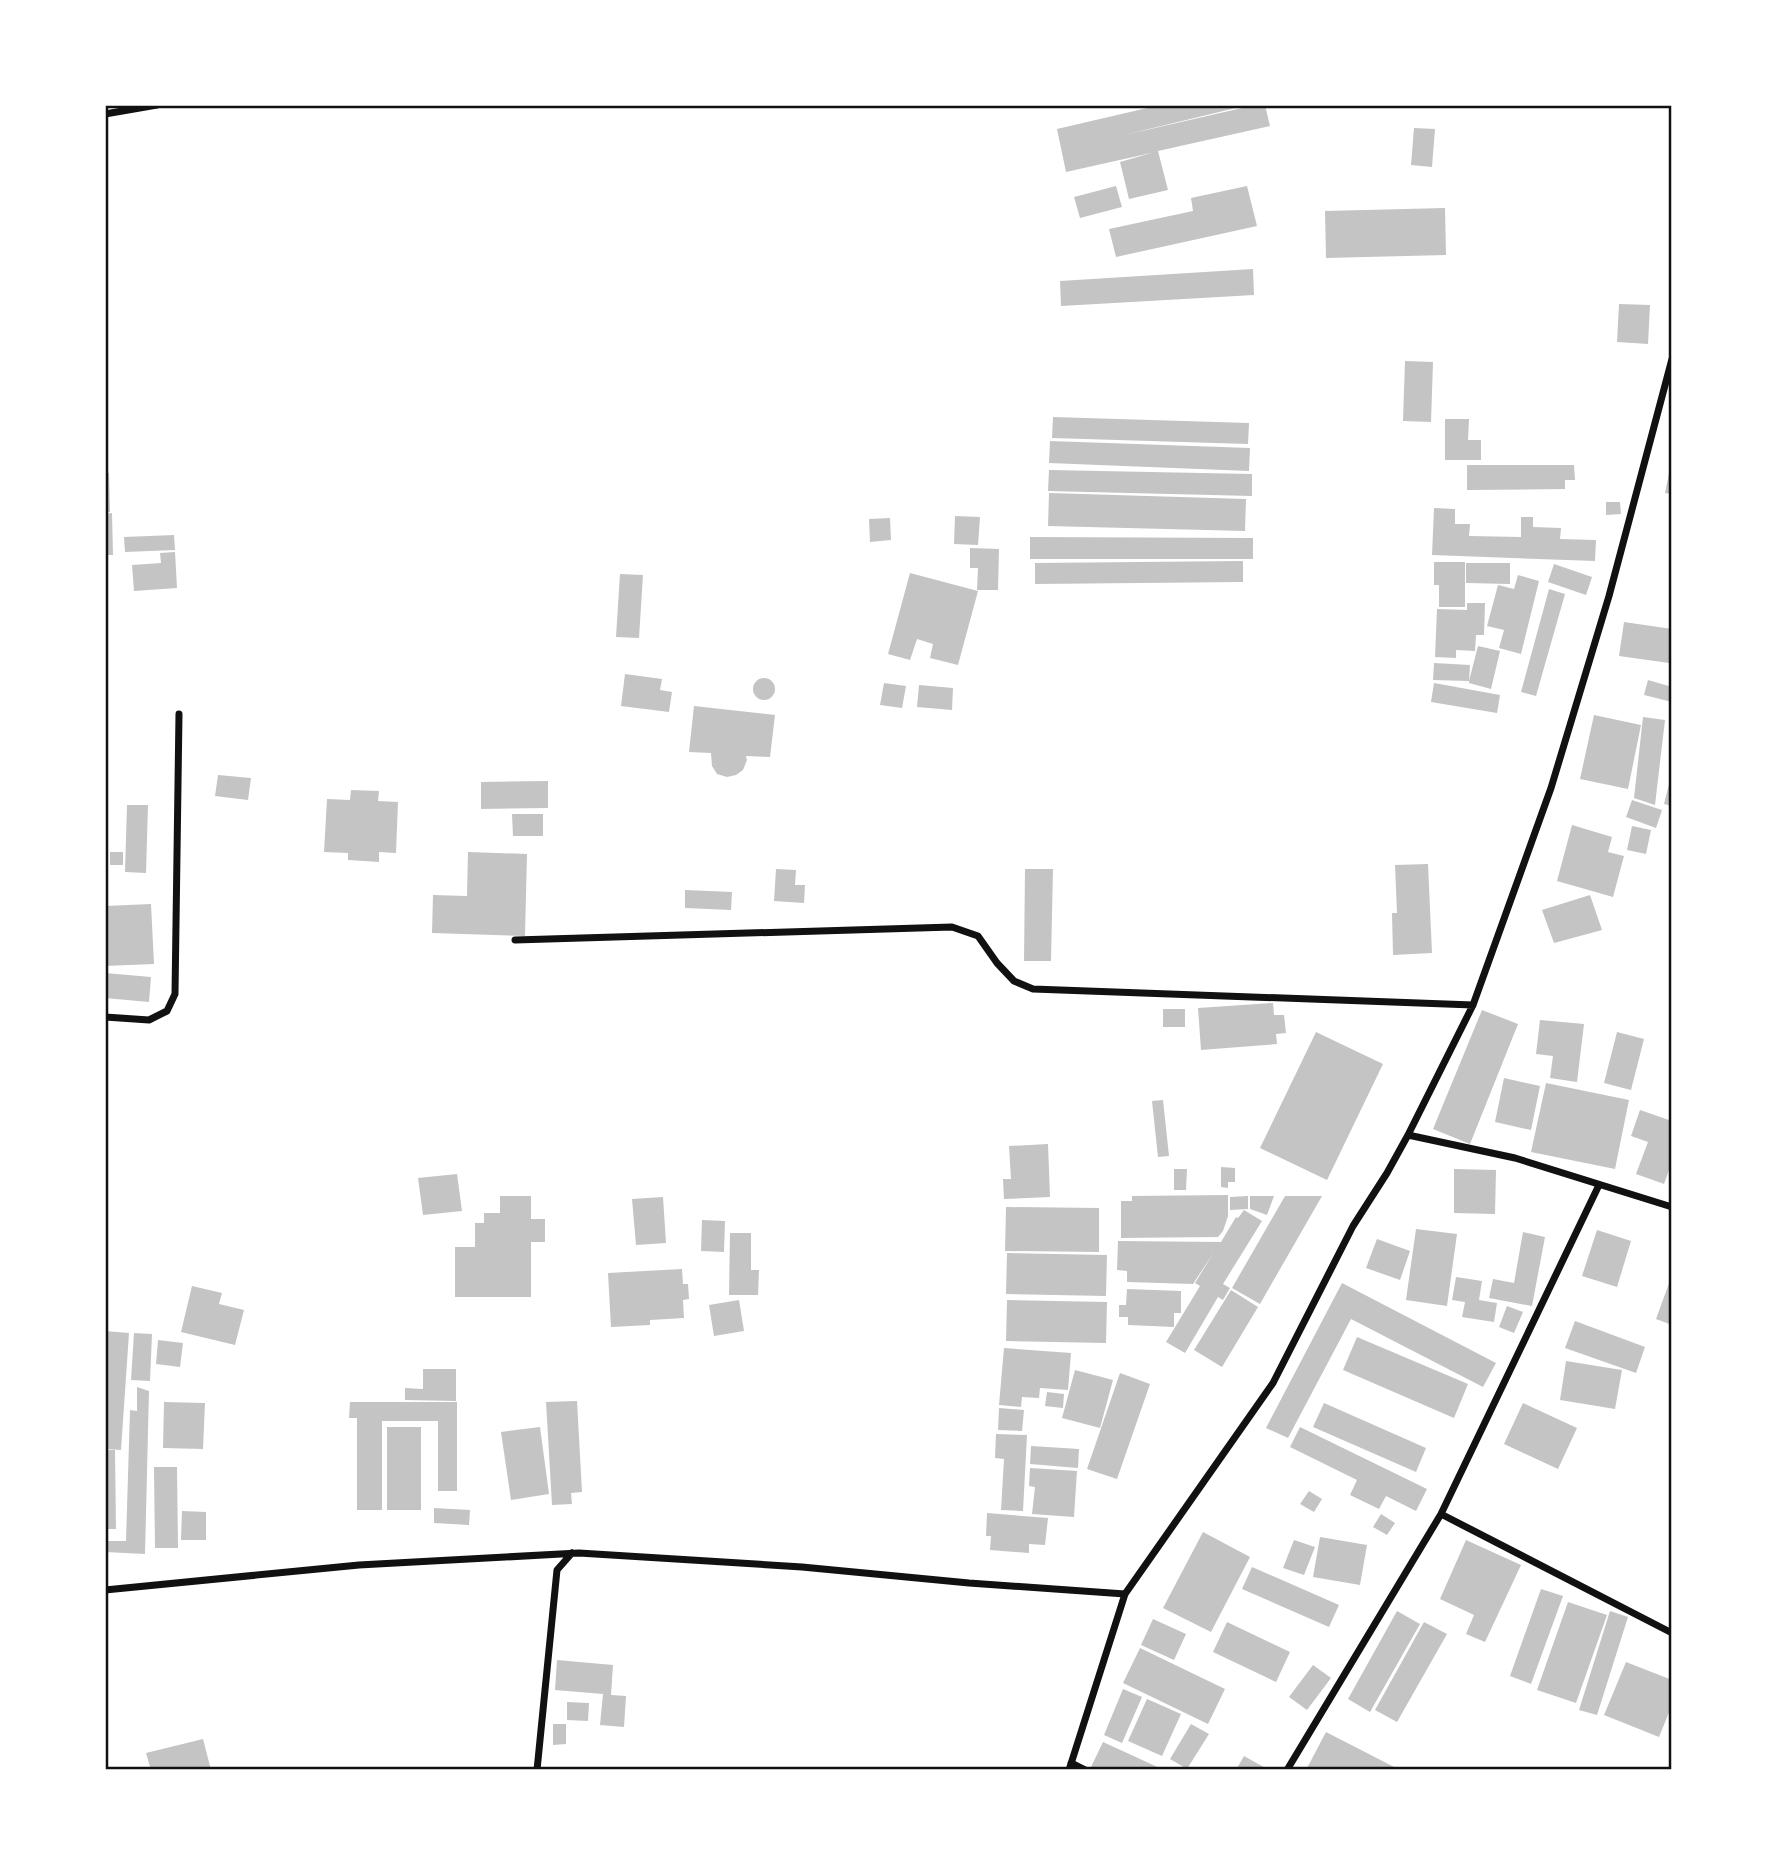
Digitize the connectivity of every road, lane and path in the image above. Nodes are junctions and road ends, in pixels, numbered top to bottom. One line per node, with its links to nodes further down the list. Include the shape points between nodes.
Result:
1 (157, 105): 2 (street)
2 (105, 114)
3 (1672, 359): 6 (street, via 1609,596 1551,788)
4 (179, 714): 7 (street, via 175,994 167,1011 149,1020)
5 (515, 940): 6 (street, via 952,927 978,936 1014,981 1033,989)
6 (1473, 1005): 8 (street)
7 (105, 1017)
8 (1408, 1135): 9 (street, via 1516,1158); 14 (street, via 1353,1226 1273,1383)
9 (1599, 1185): 10 (street); 11 (street)
10 (1672, 1207)
11 (1441, 1514): 15 (street); 19 (street)
12 (572, 1553): 13 (street, via 359,1565); 14 (street); 17 (street, via 557,1570)
13 (105, 1590)
14 (1125, 1594): 16 (street)
15 (1672, 1633)
16 (1070, 1766): 18 (street)
17 (537, 1770)
18 (1085, 1770)
19 (1287, 1770)

